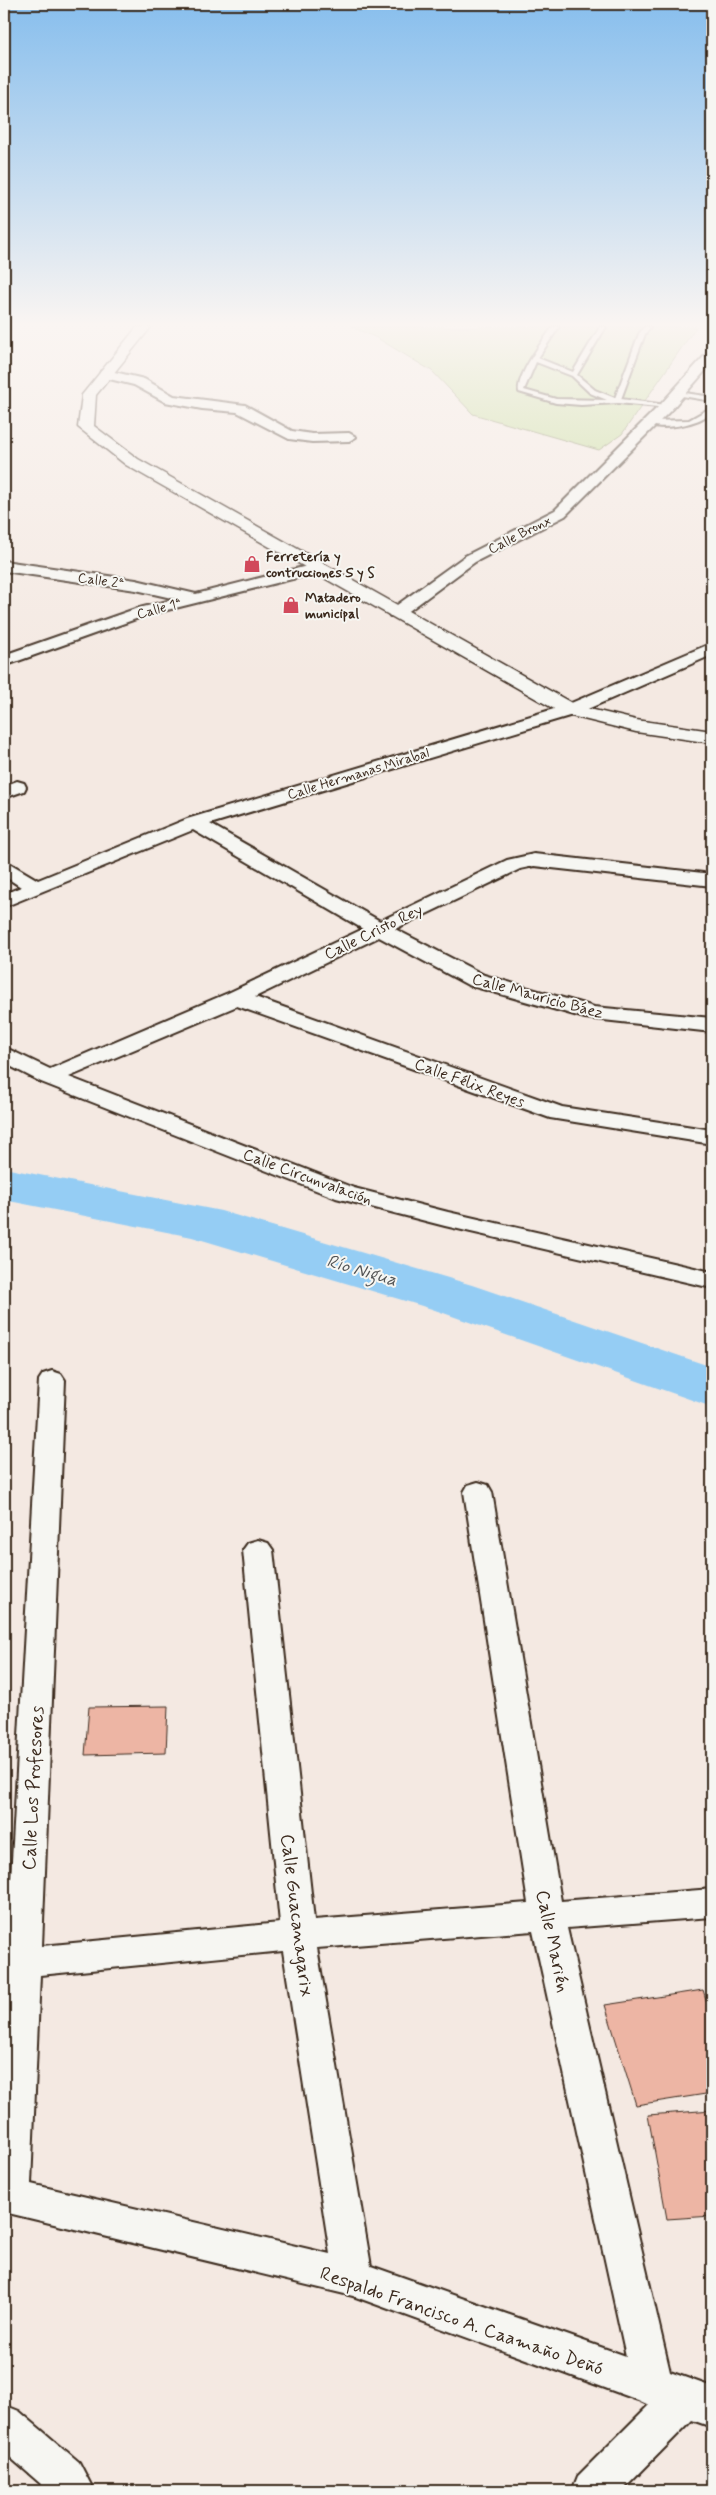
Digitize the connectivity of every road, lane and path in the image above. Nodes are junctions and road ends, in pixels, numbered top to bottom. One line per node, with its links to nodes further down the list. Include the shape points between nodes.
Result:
1 (108, 443): 4 (main road, via 132,462)
2 (630, 443): 6 (street, Calle Bronx, via 560,513 470,559)
3 (4, 566): 5 (street, Calle 2ª, via 136,585)
4 (319, 568): 5 (street, Calle 1ª); 6 (main road)
5 (196, 598): 8 (street, Calle 1ª, via 141,612)
6 (396, 612): 11 (main road)
7 (712, 648): 9 (street, Calle Hermanas Mirabal)
8 (4, 661)
9 (685, 662): 10 (street); 11 (street, Calle Hermanas Mirabal)
10 (712, 667)
11 (570, 710): 12 (main road, via 636,726); 13 (street, Calle Hermanas Mirabal)
12 (712, 737)
13 (194, 823): 16 (street, Calle Hermanas Mirabal); 18 (street, Calle Mauricio Báez)
14 (4, 868): 16 (street)
15 (712, 880): 18 (street, Calle Cristo Rey, via 534,860 514,864)
16 (36, 887): 17 (street, Calle Hermanas Mirabal)
17 (4, 901)
18 (378, 928): 19 (street, Calle Cristo Rey); 20 (street, Calle Mauricio Báez, via 485,983 594,1013)
19 (236, 998): 22 (street, Calle Cristo Rey); 23 (street, Calle Félix Reyes, via 558,1113)
20 (712, 1025)
21 (4, 1054): 22 (street, Calle Circunvalación)
22 (49, 1077): 24 (street, Calle Circunvalación, via 345,1193)
23 (712, 1137)
24 (712, 1280)
25 (52, 1380): 31 (street, Calle Los Profesores)
26 (478, 1492): 29 (street, Calle Marién)
27 (258, 1550): 30 (street, Calle Guacanagarix)
28 (712, 1902): 29 (street)
29 (548, 1916): 30 (street); 34 (street, Calle Marién)
30 (298, 1935): 31 (street); 33 (street, Calle Guacanagarix)
31 (24, 1962): 32 (street, Calle Los Profesores)
32 (8, 2195): 33 (street, Respaldo Francisco A. Caamaño Deñó)
33 (353, 2278): 34 (street, Respaldo Francisco A. Caamaño Deñó)
34 (684, 2397): 37 (street)
35 (4, 2425): 36 (street, via 64,2477)
36 (73, 2491)
37 (593, 2491)

